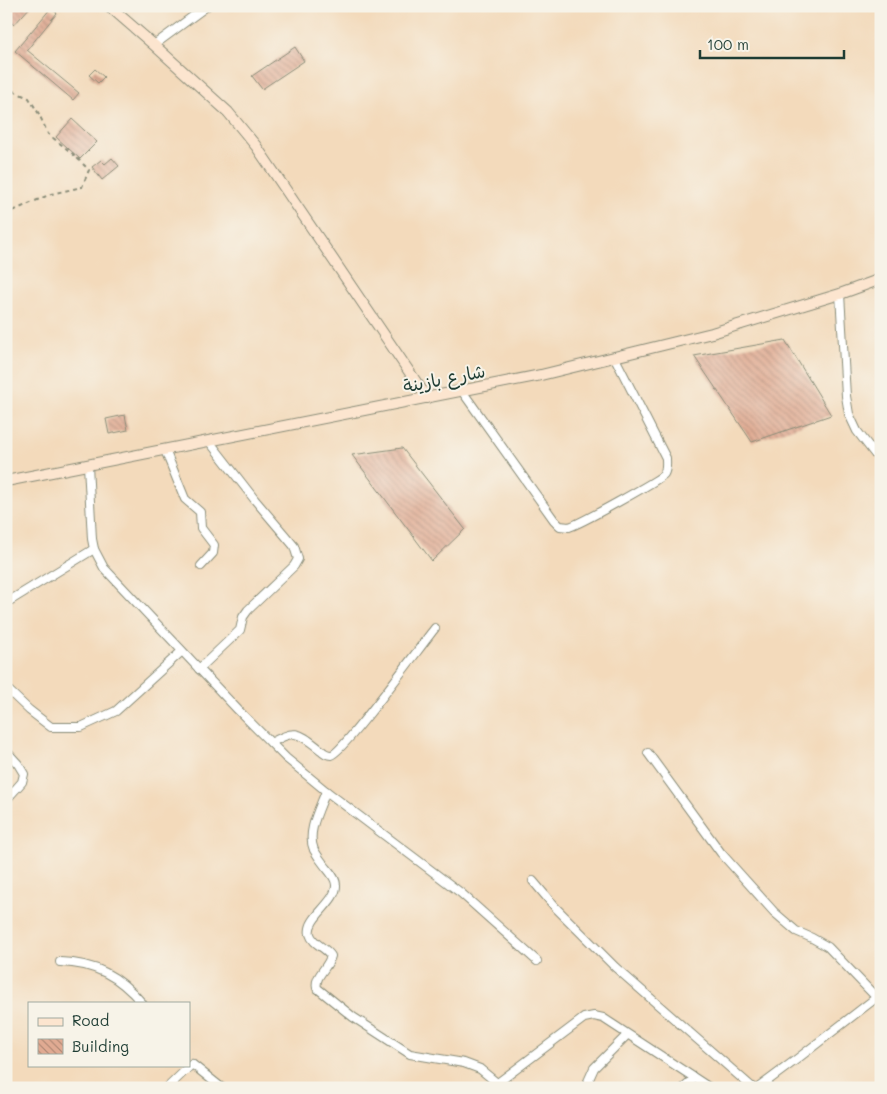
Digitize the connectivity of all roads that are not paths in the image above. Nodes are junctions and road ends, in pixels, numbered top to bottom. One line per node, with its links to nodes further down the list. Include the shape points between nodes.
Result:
1 (109, 6): 3 (street)
2 (207, 6): 3 (street)
3 (154, 45): 8 (street, via 228,112 256,146)
4 (881, 279): 5 (street, شارع بازينة)
5 (840, 294): 6 (street, شارع بازينة); 11 (street, via 849,414 857,431)
6 (615, 358): 7 (street, شارع بازينة); 7 (street, via 666,458 666,471 647,486 569,528 554,520)
7 (462, 391): 8 (street, شارع بازينة)
8 (427, 398): 9 (street, شارع بازينة)
9 (209, 441): 10 (street, شارع بازينة); 19 (street, via 294,546 298,559 244,614 240,630)
10 (165, 450): 12 (street, شارع بازينة); 15 (street, via 185,499 200,512 201,528 214,545 213,553)
11 (881, 462)
12 (88, 465): 13 (street, شارع بازينة); 14 (street)
13 (6, 481)
14 (94, 549): 16 (street); 18 (street, via 104,568)
15 (201, 566)
16 (6, 602)
17 (435, 628): 21 (street, via 335,754 324,753 297,734 286,735)
18 (182, 651): 19 (street); 20 (street, via 116,711 81,727 51,727)
19 (199, 669): 21 (street)
20 (6, 688)
21 (271, 743): 24 (street)
22 (6, 751): 25 (street, via 24,774 22,782)
23 (648, 753): 29 (street, via 721,853 774,912 796,932 828,947)
24 (326, 791): 27 (street, via 461,893); 35 (street, via 311,838 336,886 334,894 310,926 312,939 331,956 319,976 317,988 405,1052 464,1063 480,1069)
25 (6, 800)
26 (532, 881): 41 (street, via 615,967)
27 (537, 961)
28 (60, 962): 30 (street, via 97,968)
29 (878, 996): 42 (street)
30 (141, 1002)
31 (627, 1035): 34 (street); 35 (street, via 603,1018 584,1018); 38 (street, via 594,1068)
32 (190, 1062): 37 (street)
33 (186, 1066): 36 (street)
34 (694, 1079): 39 (street); 40 (street)
35 (494, 1085)
36 (167, 1088)
37 (222, 1088)
38 (585, 1088)
39 (684, 1088)
40 (710, 1088)
41 (753, 1088)
42 (758, 1088)

